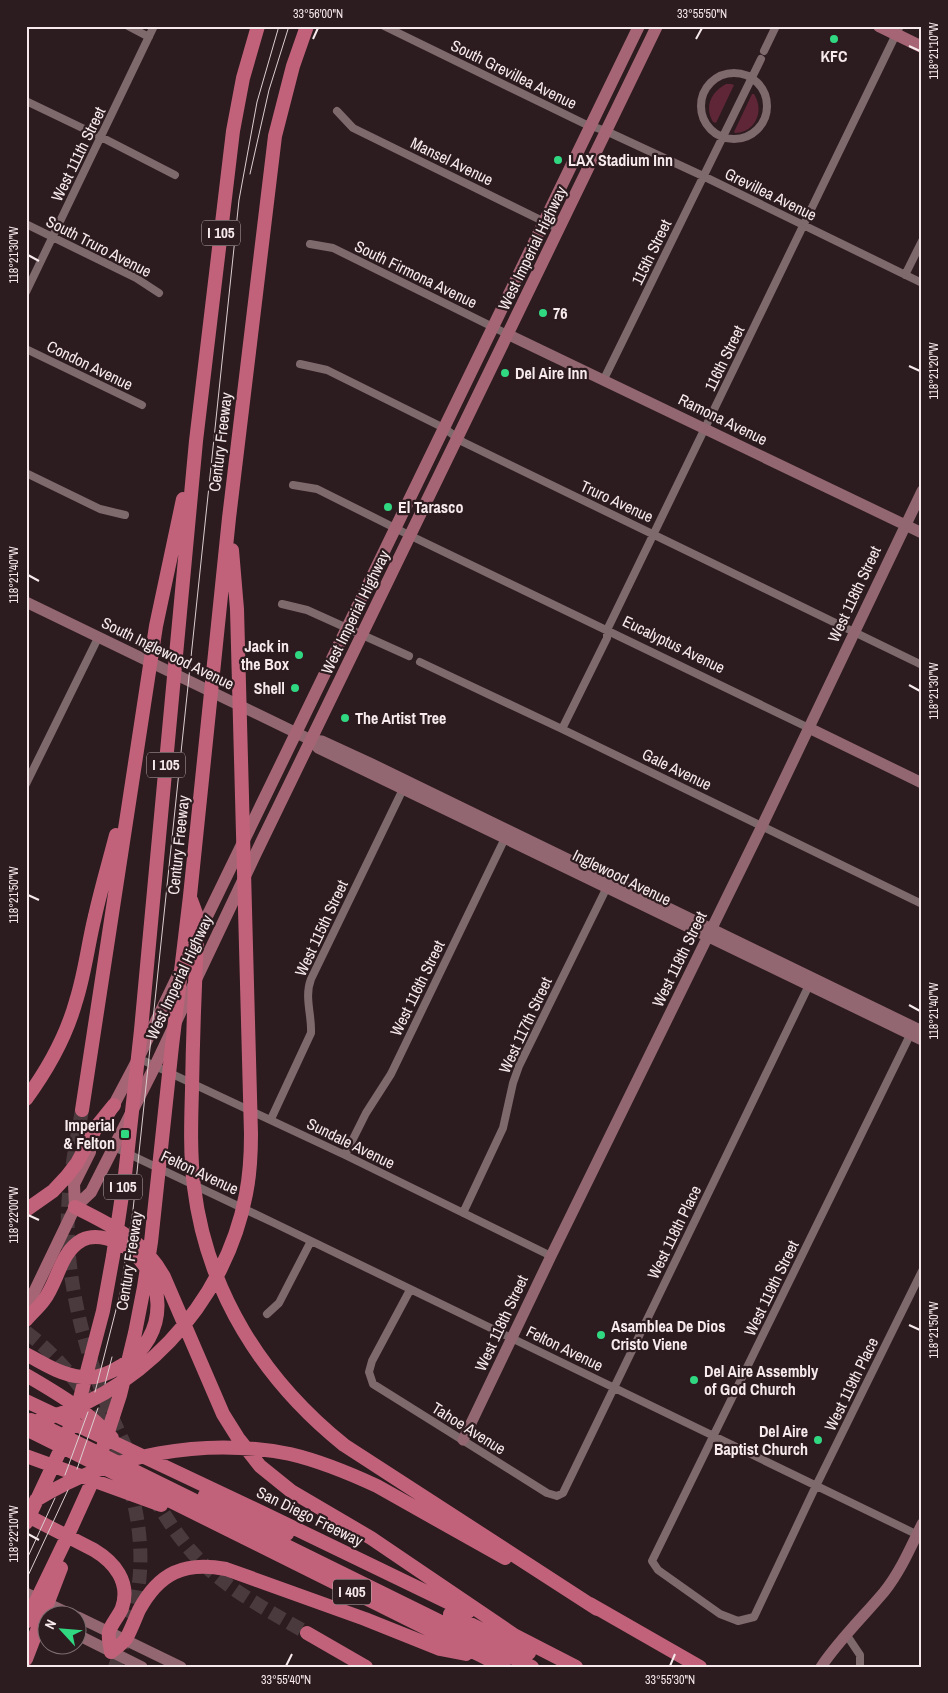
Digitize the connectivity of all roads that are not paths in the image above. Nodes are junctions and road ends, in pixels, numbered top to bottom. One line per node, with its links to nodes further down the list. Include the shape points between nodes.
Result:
1 (128, 26): 11 (street)
2 (154, 26): 11 (street, West 111th Street)
3 (258, 26): 42 (highway, Century Freeway / I 105, via 243,78 233,131)
4 (307, 26): 47 (highway, Century Freeway / I 105, via 275,136)
5 (384, 26): 16 (street, South Grevillea Avenue)
6 (776, 26): 13 (street, 115th Street)
7 (879, 26): 9 (main road)
8 (636, 27): 10 (street); 16 (main road, West Imperial Highway)
9 (898, 30): 12 (main road); 24 (street, 116th Street)
10 (655, 31): 17 (main road, West Imperial Highway)
11 (149, 37): 18 (street, West 111th Street)
12 (922, 47)
13 (751, 78): 19 (street, 115th Street); 19 (street, via 766,98 764,121 746,137); 19 (street, via 742,74 725,75 715,80 703,96 705,122)
14 (26, 101): 18 (street)
15 (337, 111): 22 (street, Mansel Avenue, via 353,128)
16 (591, 126): 17 (street, South Grevillea Avenue); 22 (main road, West Imperial Highway)
17 (606, 131): 21 (street, Grevillea Avenue); 25 (main road, West Imperial Highway)
18 (102, 137): 20 (street); 26 (street, West 111th Street)
19 (722, 137): 21 (street, 115th Street)
20 (175, 175)
21 (703, 176): 24 (street, Grevillea Avenue); 37 (street, 115th Street)
22 (544, 222): 25 (street, Mansel Avenue); 33 (main road, West Imperial Highway)
23 (26, 224): 26 (street, South Truro Avenue)
24 (804, 226): 29 (street, Grevillea Avenue); 40 (street, 116th Street)
25 (559, 229): 34 (main road, West Imperial Highway)
26 (53, 237): 31 (street, West 111th Street); 32 (street, South Truro Avenue, via 136,278)
27 (922, 241): 29 (street)
28 (310, 244): 33 (street, South Firmona Avenue, via 333,248)
29 (905, 275): 30 (street, Grevillea Avenue)
30 (922, 283)
31 (26, 292)
32 (159, 293)
33 (494, 328): 34 (street, South Firmona Avenue); 39 (main road, West Imperial Highway)
34 (508, 335): 37 (street, Ramona Avenue); 41 (main road, West Imperial Highway)
35 (26, 349): 38 (street, Condon Avenue)
36 (300, 364): 39 (street, Truro Avenue, via 328,370)
37 (604, 379): 40 (street, Ramona Avenue)
38 (142, 405)
39 (444, 428): 41 (street, Truro Avenue); 49 (main road, West Imperial Highway)
40 (705, 429): 48 (street, Ramona Avenue); 50 (street, 116th Street)
41 (458, 438): 50 (street, Truro Avenue); 52 (main road, West Imperial Highway)
42 (196, 441): 67 (highway, via 156,626); 115 (highway, Century Freeway / I 105, via 125,1175 103,1311 76,1410)
43 (26, 473): 46 (street, via 100,509)
44 (293, 485): 49 (street, via 317,489)
45 (922, 491): 48 (street, West 118th Street)
46 (126, 515)
47 (229, 518): 74 (highway, Century Freeway / I 105); 104 (highway, via 237,609 251,1134 249,1175 242,1213 230,1250 212,1286 189,1320 163,1349 127,1379 98,1397 58,1415)
48 (905, 525): 51 (street, Ramona Avenue); 57 (street, West 118th Street)
49 (396, 528): 52 (street); 55 (main road, West Imperial Highway)
50 (654, 533): 56 (street, 116th Street); 57 (street, Truro Avenue)
51 (922, 534)
52 (411, 536): 56 (street, Eucalyptus Avenue); 58 (main road, West Imperial Highway)
53 (26, 602): 59 (street, South Inglewood Avenue)
54 (282, 604): 55 (street, via 306,610)
55 (347, 629): 58 (street); 65 (main road, West Imperial Highway)
56 (608, 630): 63 (street, Eucalyptus Avenue); 64 (street, 116th Street)
57 (854, 632): 62 (street, Truro Avenue); 63 (street, West 118th Street)
58 (362, 634): 60 (street); 66 (main road, West Imperial Highway)
59 (98, 638): 65 (street, South Inglewood Avenue); 68 (street)
60 (408, 656)
61 (420, 662): 64 (street, Gale Avenue)
62 (922, 665)
63 (808, 728): 69 (street, Eucalyptus Avenue); 71 (street, West 118th Street)
64 (562, 729): 71 (street, Gale Avenue)
65 (296, 733): 66 (street, Inglewood Avenue); 80 (main road, West Imperial Highway)
66 (311, 740): 70 (street, Inglewood Avenue, via 322,740); 81 (main road, West Imperial Highway)
67 (135, 762): 82 (highway, via 95,916 77,1001 58,1050); 84 (highway)
68 (26, 784)
69 (922, 784)
70 (405, 785): 72 (street, Inglewood Avenue); 85 (street, West 115th Street, via 311,979 307,992 311,1033)
71 (762, 826): 75 (street, Gale Avenue); 76 (street, West 118th Street)
72 (507, 834): 73 (street, Inglewood Avenue); 87 (street, West 116th Street, via 391,1074)
73 (609, 883): 76 (street, Inglewood Avenue); 90 (street, West 117th Street, via 519,1066 512,1083 503,1128)
74 (190, 896): 110 (highway, Century Freeway / I 105, via 147,1274 127,1367); 120 (highway, via 198,919 192,1052 192,1163 199,1218 212,1266 241,1328 266,1367 298,1404 344,1445)
75 (922, 904)
76 (710, 933): 77 (street, Inglewood Avenue); 92 (street, West 118th Street)
77 (810, 982): 78 (street, Inglewood Avenue); 101 (street, West 118th Place)
78 (915, 1031): 79 (street, Inglewood Avenue); 106 (street, West 119th Street)
79 (922, 1040)
80 (138, 1058): 81 (street, Sundale Avenue); 83 (main road, West Imperial Highway)
81 (155, 1066): 85 (street, Sundale Avenue); 86 (main road, West Imperial Highway)
82 (26, 1099)
83 (114, 1105): 88 (main road, West Imperial Highway, via 74,1184); 89 (highway, via 97,1126 67,1176 53,1191)
84 (82, 1110)
85 (270, 1119): 87 (street, Sundale Avenue)
86 (114, 1147): 88 (main road, West Imperial Highway, via 91,1192); 91 (street, Felton Avenue)
87 (345, 1155): 90 (street, Sundale Avenue)
88 (75, 1207): 95 (main road, West Imperial Highway); 129 (highway, via 125,1234 153,1259 164,1277 223,1414 260,1466 292,1491 371,1538)
89 (26, 1210)
90 (463, 1213): 92 (street, Sundale Avenue)
91 (311, 1241): 94 (street, Felton Avenue); 96 (street, via 279,1303)
92 (551, 1256): 98 (street, West 118th Street)
93 (922, 1271): 111 (street, West 119th Place)
94 (410, 1290): 98 (street, Felton Avenue); 107 (street, Tahoe Avenue, via 372,1361 370,1378 380,1389)
95 (26, 1309)
96 (267, 1314)
97 (26, 1320): 99 (highway, via 45,1300 73,1247 83,1240 99,1237 122,1245 137,1258 152,1279 158,1301 156,1324 145,1346 132,1360 105,1374 84,1378 62,1373)
98 (512, 1338): 101 (street, Felton Avenue); 107 (street, West 118th Street)
99 (26, 1354)
100 (26, 1375): 108 (highway, via 98,1422)
101 (613, 1387): 106 (street, Felton Avenue); 112 (street, West 118th Place, via 567,1487)
102 (26, 1401): 108 (highway, San Diego Freeway / I 405)
103 (26, 1418): 139 (highway)
104 (26, 1424)
105 (26, 1429): 116 (highway, I 405)
106 (715, 1436): 111 (street, Felton Avenue); 123 (street, West 119th Street, via 652,1561 658,1570 720,1614 738,1621)
107 (463, 1440): 112 (street, Tahoe Avenue, via 547,1493)
108 (120, 1445): 129 (highway, San Diego Freeway / I 405); 140 (highway, via 136,1463)
109 (26, 1456): 116 (highway)
110 (91, 1484): 124 (highway, Century Freeway / I 105); 134 (highway)
111 (816, 1486): 117 (street, Felton Avenue); 123 (street, West 119th Place)
112 (557, 1496)
113 (26, 1507): 120 (highway, via 80,1478 139,1458 196,1448 232,1448 291,1455 336,1468 376,1486)
114 (26, 1515): 126 (highway, via 94,1550 117,1568 124,1600)
115 (26, 1523)
116 (223, 1528): 133 (highway, I 405)
117 (920, 1532): 128 (street, via 885,1591)
118 (26, 1593): 119 (street)
119 (53, 1606)
120 (597, 1609): 142 (highway)
121 (26, 1610): 122 (street)
122 (38, 1615)
123 (754, 1617)
124 (26, 1622)
125 (88, 1622): 126 (street)
126 (109, 1632): 131 (street); 132 (highway)
127 (307, 1633): 137 (highway)
128 (846, 1634): 143 (street); 144 (street, via 860,1655)
129 (514, 1635): 141 (highway, San Diego Freeway / I 405)
130 (88, 1640): 132 (street)
131 (125, 1640): 132 (highway); 133 (highway, via 143,1604 165,1577 183,1568 216,1567 440,1649); 136 (street)
132 (111, 1652): 135 (street)
133 (482, 1657): 138 (highway, I 405)
134 (26, 1658)
135 (142, 1667)
136 (181, 1667)
137 (366, 1667)
138 (504, 1667)
139 (532, 1667)
140 (556, 1667)
141 (576, 1667)
142 (700, 1667)
143 (821, 1667)
144 (860, 1667)

